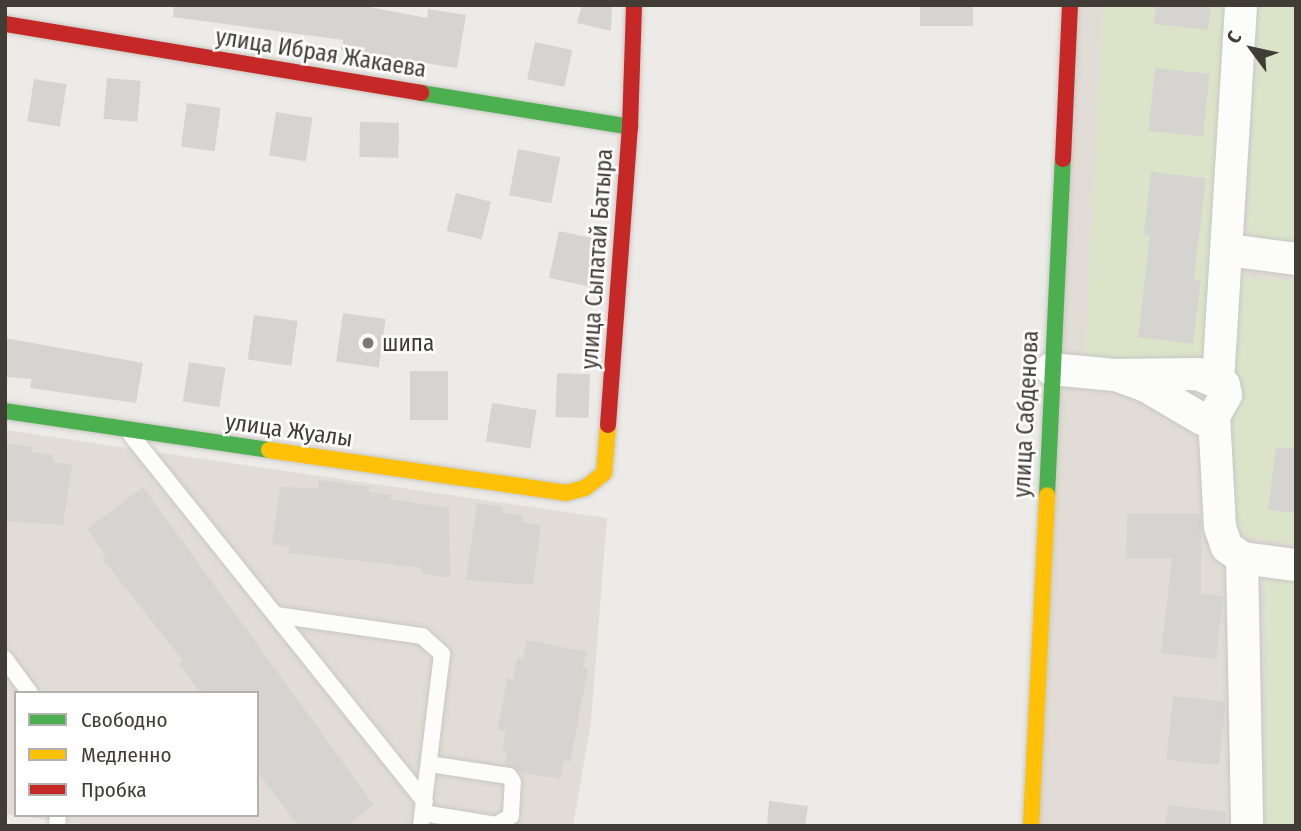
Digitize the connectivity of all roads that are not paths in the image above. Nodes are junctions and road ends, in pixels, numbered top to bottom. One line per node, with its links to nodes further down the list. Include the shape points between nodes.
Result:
1 (634, 5): 5 (street, улица Сыпатай Батыра)
2 (1070, 5): 8 (street, улица Сабденова)
3 (1241, 5): 6 (street)
4 (5, 24): 5 (street, улица Ибрая Жакаева)
5 (630, 127): 14 (street, улица Сыпатай Батыра, via 604,473 585,488)
6 (1228, 250): 7 (street); 10 (street)
7 (1296, 259)
8 (1051, 369): 9 (street); 22 (street, улица Сабденова)
9 (1115, 375): 10 (street, via 1170,372); 12 (street, via 1146,386 1190,415)
10 (1218, 382): 12 (street, via 1226,395)
11 (5, 411): 13 (street, улица Жуалы)
12 (1214, 416): 15 (street, via 1220,527 1227,547)
13 (127, 430): 14 (street, улица Жуалы); 17 (lane)
14 (566, 493)
15 (1242, 558): 16 (street); 23 (street)
16 (1296, 565)
17 (276, 615): 20 (lane, via 422,636 442,654); 21 (lane)
18 (5, 659): 19 (lane)
19 (29, 691)
20 (430, 764): 21 (lane); 21 (lane, via 509,776 513,782 511,816 496,825)
21 (423, 814)
22 (1031, 826)
23 (1247, 826)

